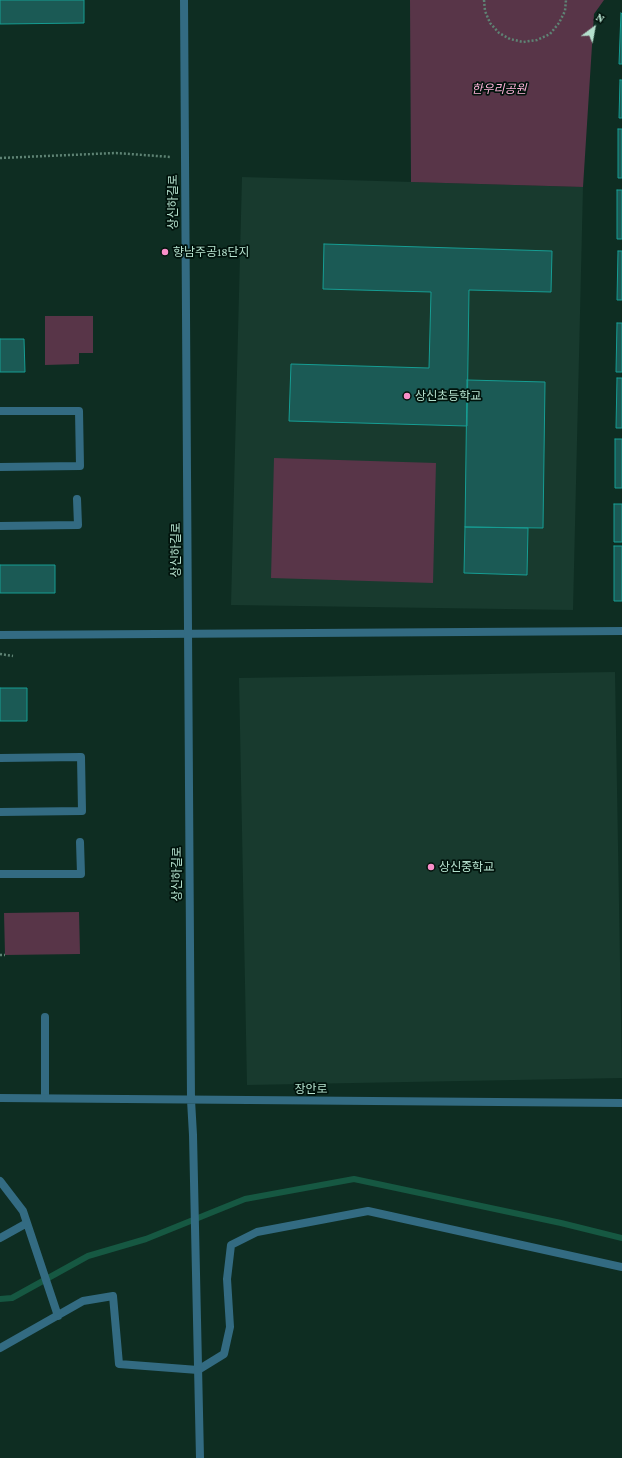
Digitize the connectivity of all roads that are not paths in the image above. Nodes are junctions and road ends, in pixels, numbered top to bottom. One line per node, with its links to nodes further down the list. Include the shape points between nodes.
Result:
1 (184, 0): 7 (street, 상신하길로)
2 (0, 411): 3 (street, via 79,411 80,466)
3 (0, 467)
4 (77, 499): 5 (street, via 78,525)
5 (0, 526)
6 (622, 632): 7 (street)
7 (188, 633): 8 (street); 16 (street, 상신하길로)
8 (0, 634)
9 (0, 758): 10 (street, via 81,757 82,811)
10 (0, 812)
11 (80, 842): 12 (street, via 81,874)
12 (0, 874)
13 (44, 1017): 15 (street)
14 (0, 1098): 15 (street, 장안로)
15 (45, 1098): 16 (street, 장안로)
16 (191, 1100): 17 (street, 장안로); 24 (street, 상신하길로)
17 (622, 1103)
18 (0, 1181): 19 (street, via 23,1211)
19 (27, 1223): 20 (street); 22 (street)
20 (0, 1238)
21 (622, 1267): 24 (street, via 368,1211 257,1232 231,1245 227,1279 230,1327 224,1354)
22 (58, 1316): 23 (street); 24 (street, via 83,1301 113,1296 119,1364)
23 (0, 1348)
24 (198, 1370): 25 (street, 상신하길로)
25 (200, 1458)

